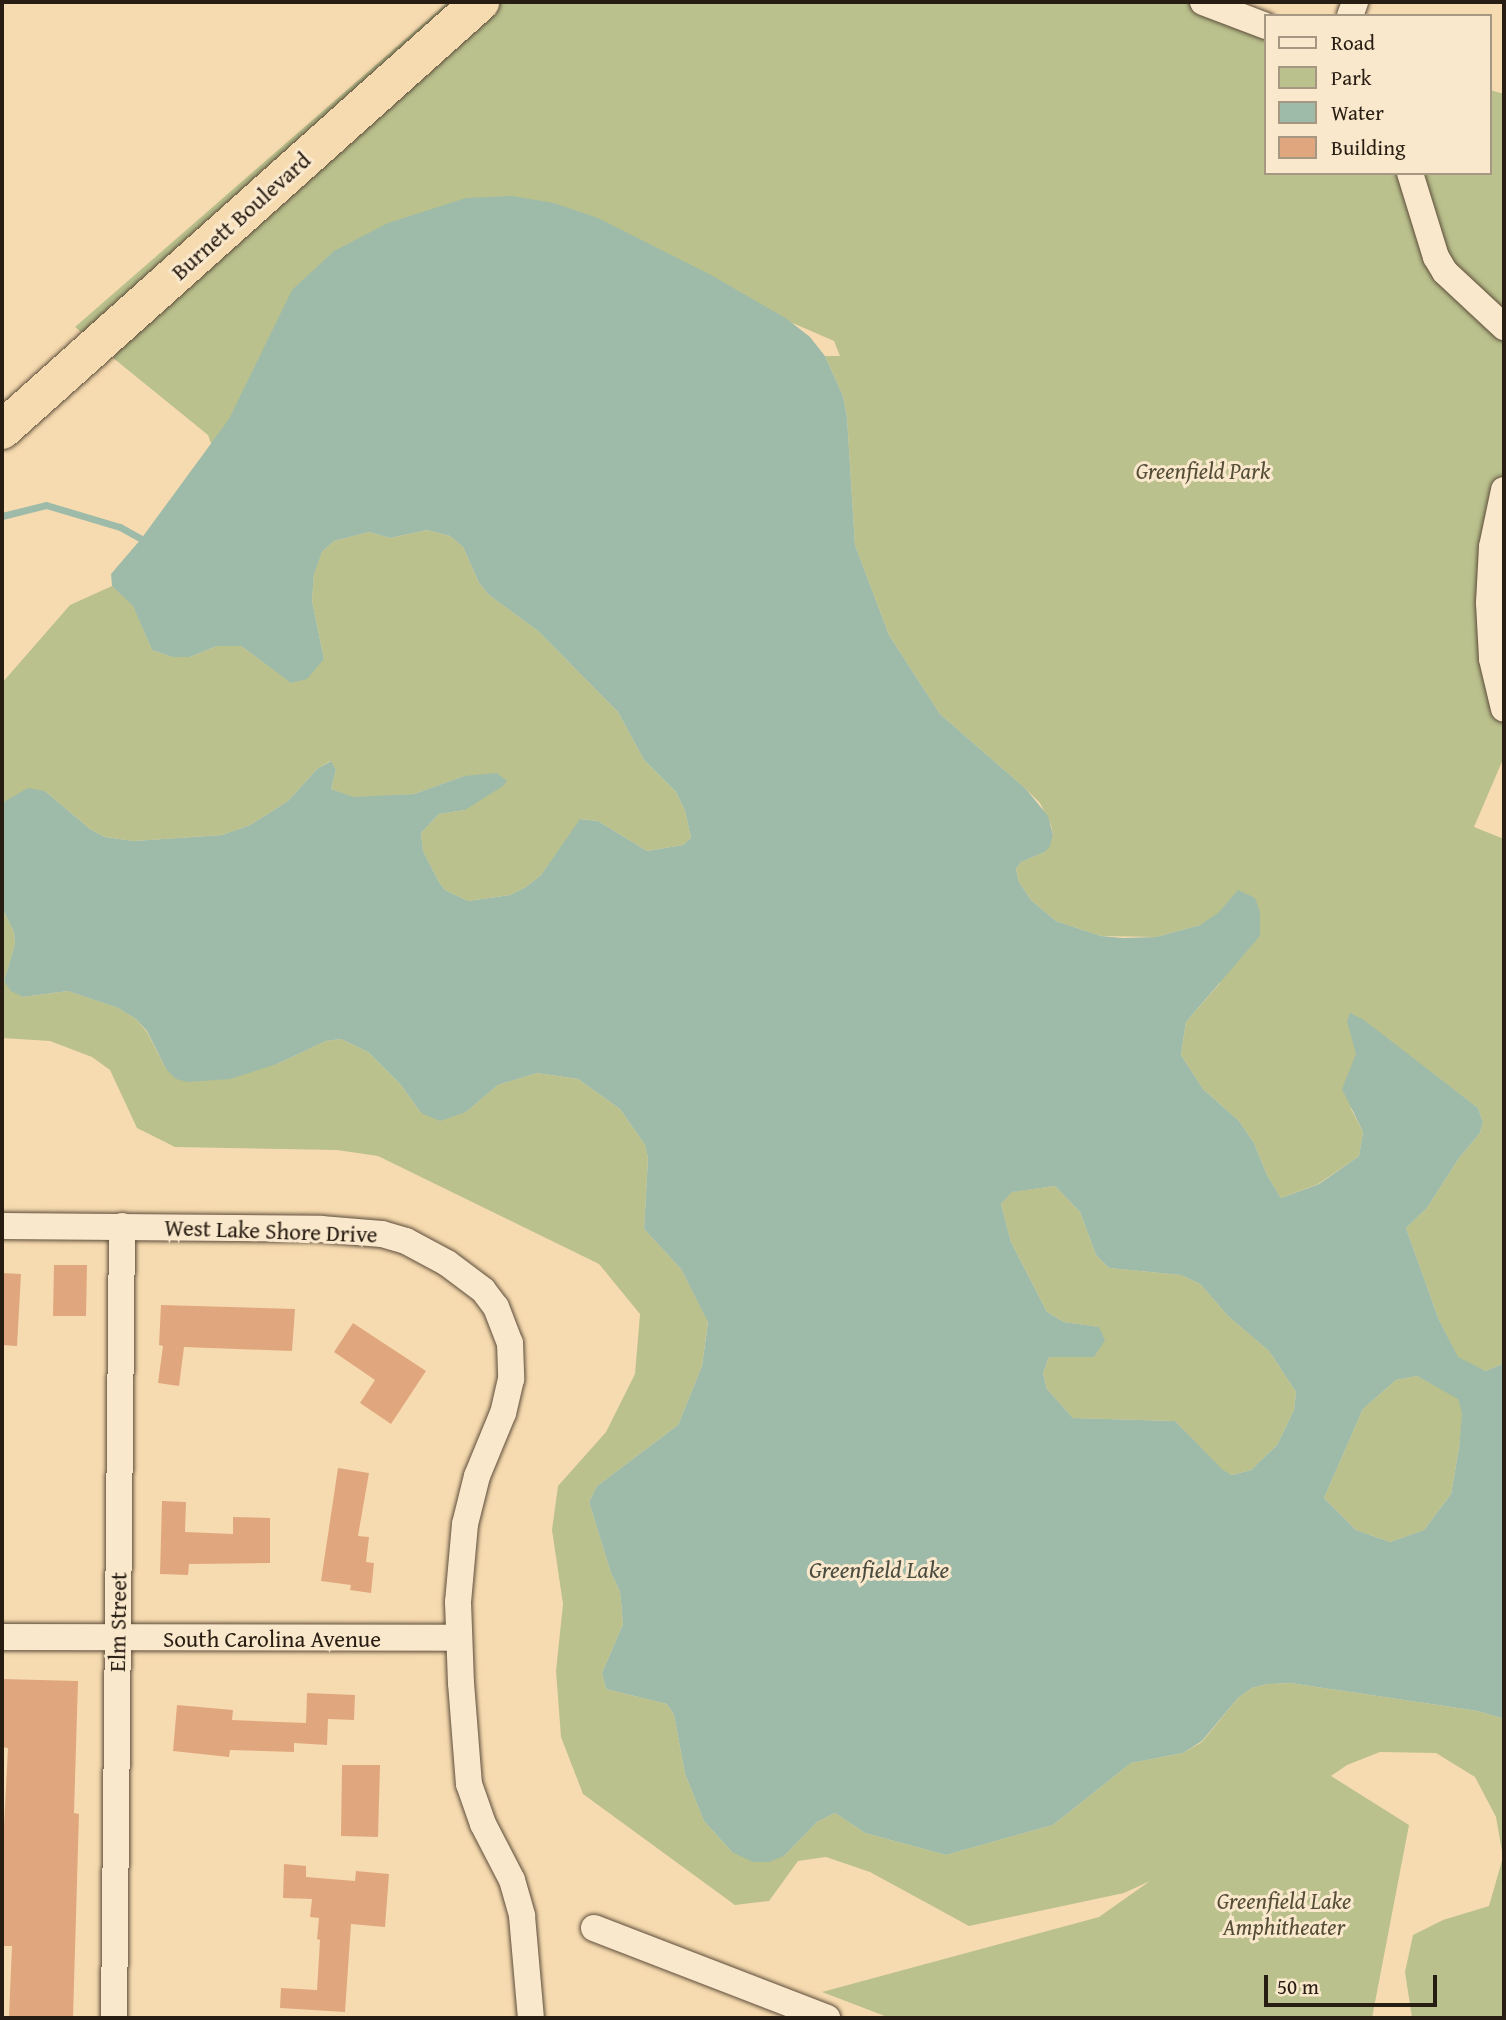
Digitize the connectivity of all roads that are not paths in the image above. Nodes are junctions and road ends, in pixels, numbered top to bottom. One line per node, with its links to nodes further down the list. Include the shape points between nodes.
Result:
1 (480, 2): 6 (highway, Burnett Boulevard)
2 (1203, 2): 3 (street)
3 (1264, 25)
4 (1411, 175): 5 (street, via 1436,257 1453,282)
5 (1504, 327)
6 (2, 430)
7 (1504, 490): 8 (street, via 1492,547 1489,603 1492,659)
8 (1504, 709)
9 (2, 1226): 10 (street, West Lake Shore Drive)
10 (122, 1226): 12 (street, West Lake Shore Drive, via 382,1234 427,1251 483,1290 505,1325 511,1379 470,1499 462,1548); 13 (street, Elm Street)
11 (2, 1637): 13 (street, South Carolina Avenue)
12 (459, 1638): 13 (street, South Carolina Avenue); 16 (street, West Lake Shore Drive, via 470,1784 483,1824 512,1880 522,1916)
13 (118, 1639): 15 (street, Elm Street)
14 (594, 1928): 17 (street)
15 (114, 2018)
16 (531, 2018)
17 (827, 2018)

